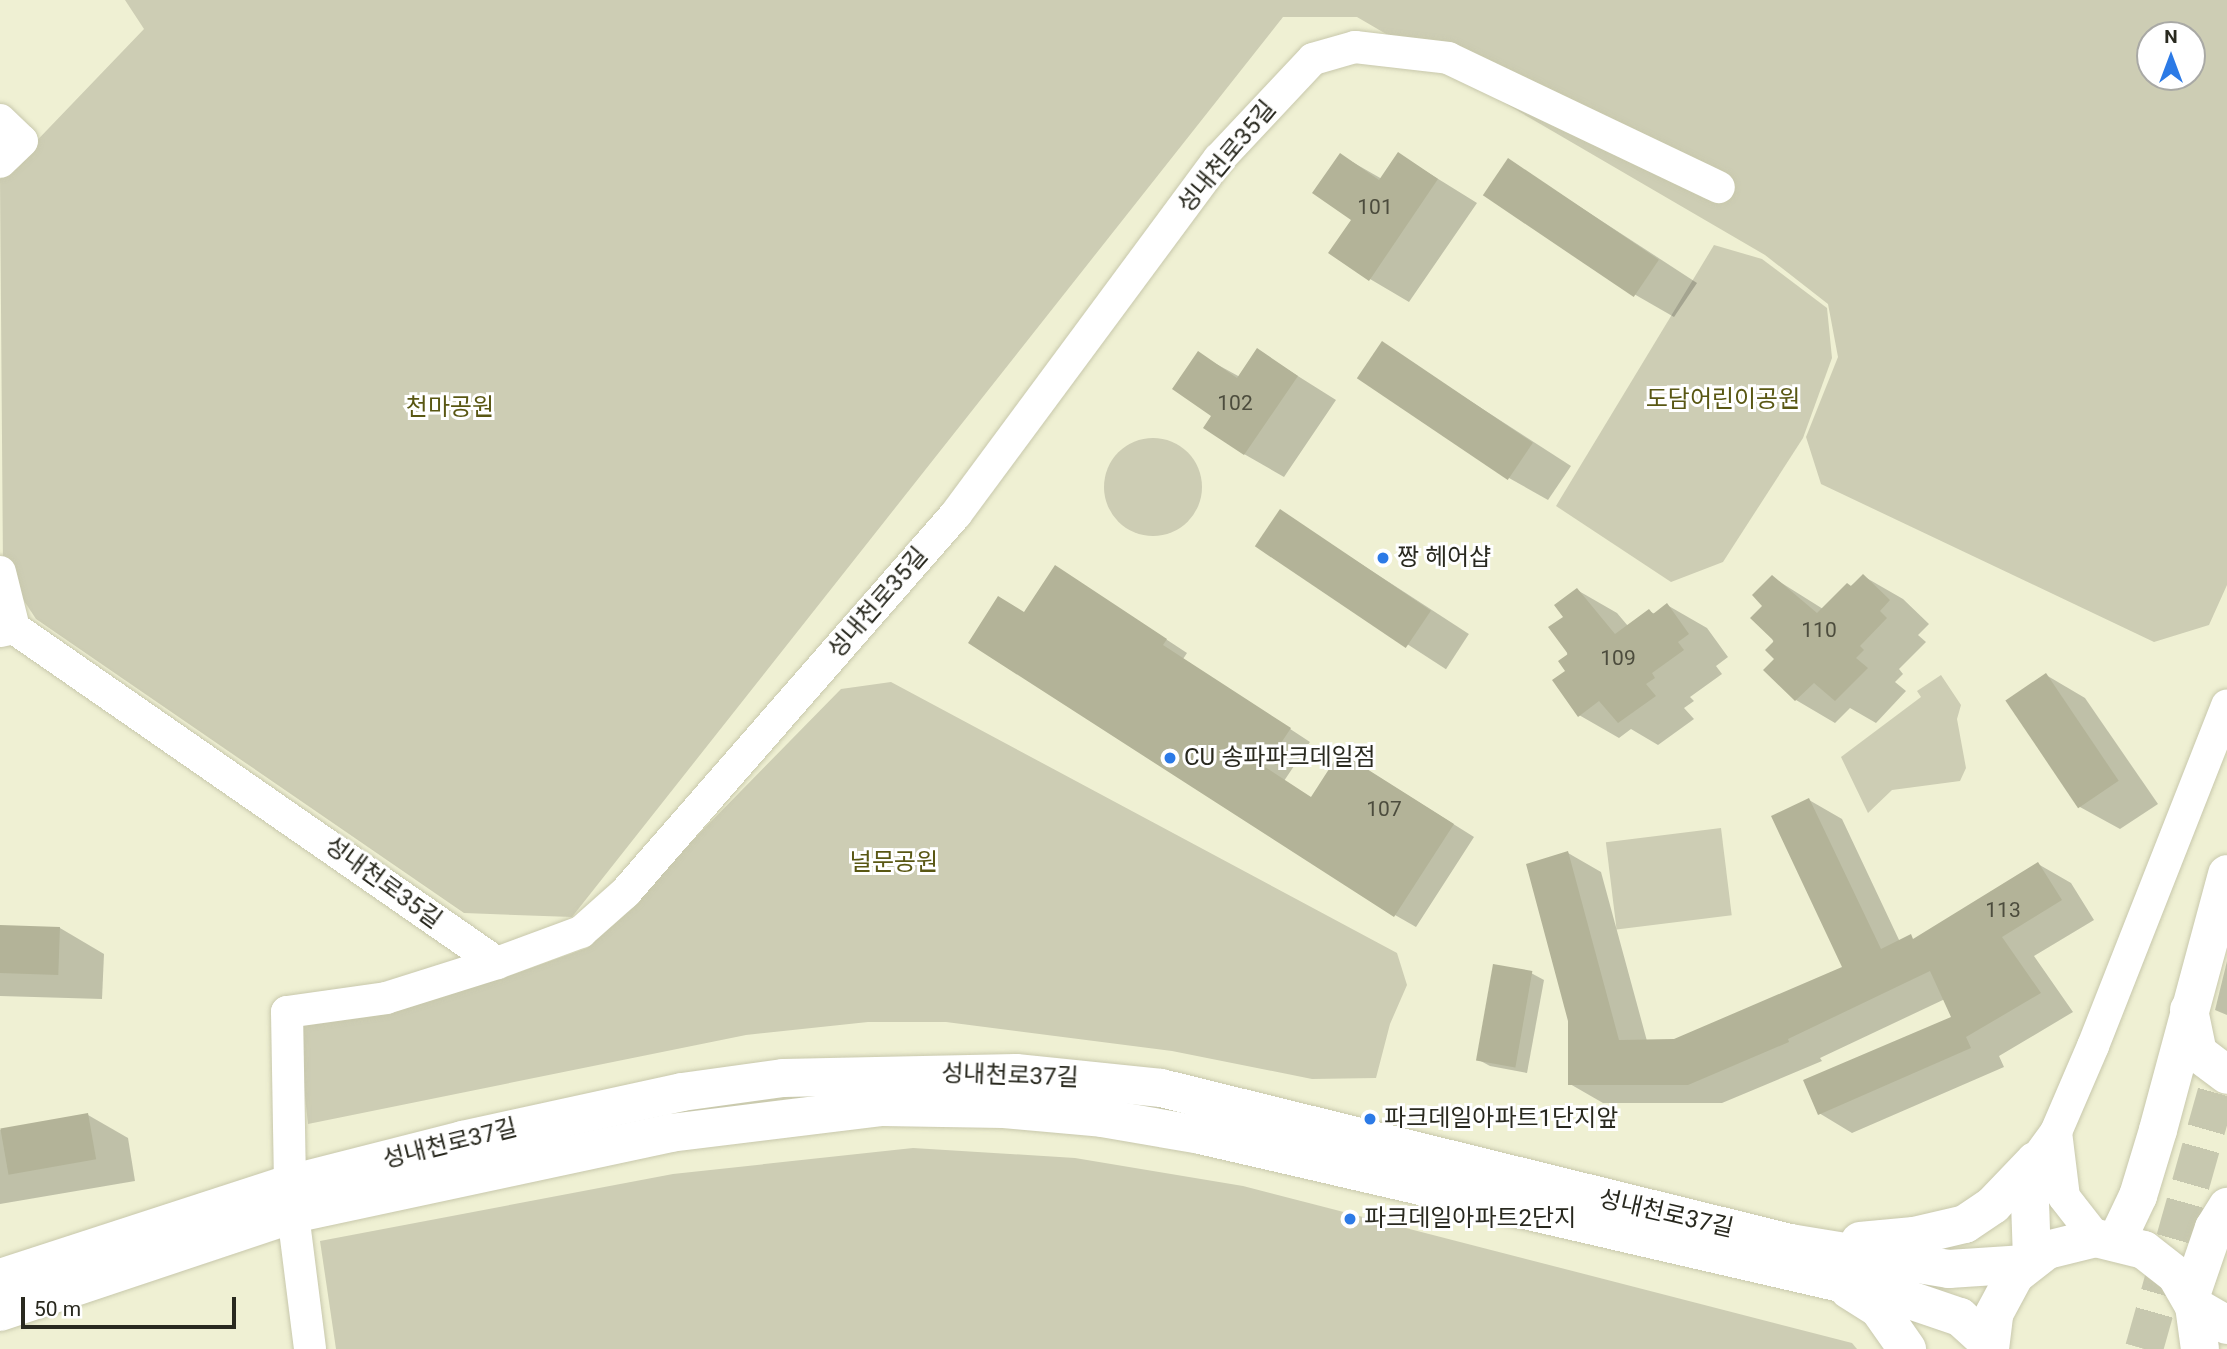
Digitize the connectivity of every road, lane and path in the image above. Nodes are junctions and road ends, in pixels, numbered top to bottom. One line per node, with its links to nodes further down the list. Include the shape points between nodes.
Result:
1 (0, 120): 2 (street, via 22,141)
2 (0, 162)
3 (1719, 187): 8 (street, 성내천로35길, via 1448,58 1355,47 1313,59 1219,159 956,514 625,893 581,932)
4 (0, 572): 5 (street)
5 (7, 629): 8 (street, 성내천로35길)
6 (2227, 705): 11 (street)
7 (2227, 874): 9 (main road)
8 (497, 963): 13 (street, via 386,998 287,1012)
9 (2188, 1008): 10 (main road, via 2198,1053); 15 (main road, via 2138,1196)
10 (2227, 1075)
11 (2045, 1147): 15 (street, via 2064,1197); 16 (main road, via 1993,1205 1965,1224 1914,1236); 17 (main road, via 2030,1201)
12 (1415, 1170): 13 (main road, 성내천로37길, via 1212,1100 1109,1080 1016,1073 893,1074 783,1078 682,1092 462,1140); 16 (main road, 성내천로37길); 19 (main road, 성내천로37길)
13 (291, 1199): 18 (main road, 성내천로37길); 21 (main road, 성내천로37길); 24 (street)
14 (2227, 1207): 20 (main road, via 2214,1228)
15 (2107, 1239): 17 (main road, via 2062,1243); 20 (main road, via 2155,1257)
16 (1790, 1243): 17 (main road, 성내천로37길, via 1949,1269)
17 (2029, 1262): 23 (main road, via 1999,1300)
18 (0, 1278)
19 (1838, 1283): 23 (main road, 성내천로37길, via 1945,1310 1974,1327); 25 (main road, via 1879,1309)
20 (2192, 1302): 22 (main road); 26 (main road)
21 (0, 1312)
22 (2227, 1325)
23 (1990, 1346)
24 (310, 1349)
25 (1907, 1349)
26 (2200, 1349)

